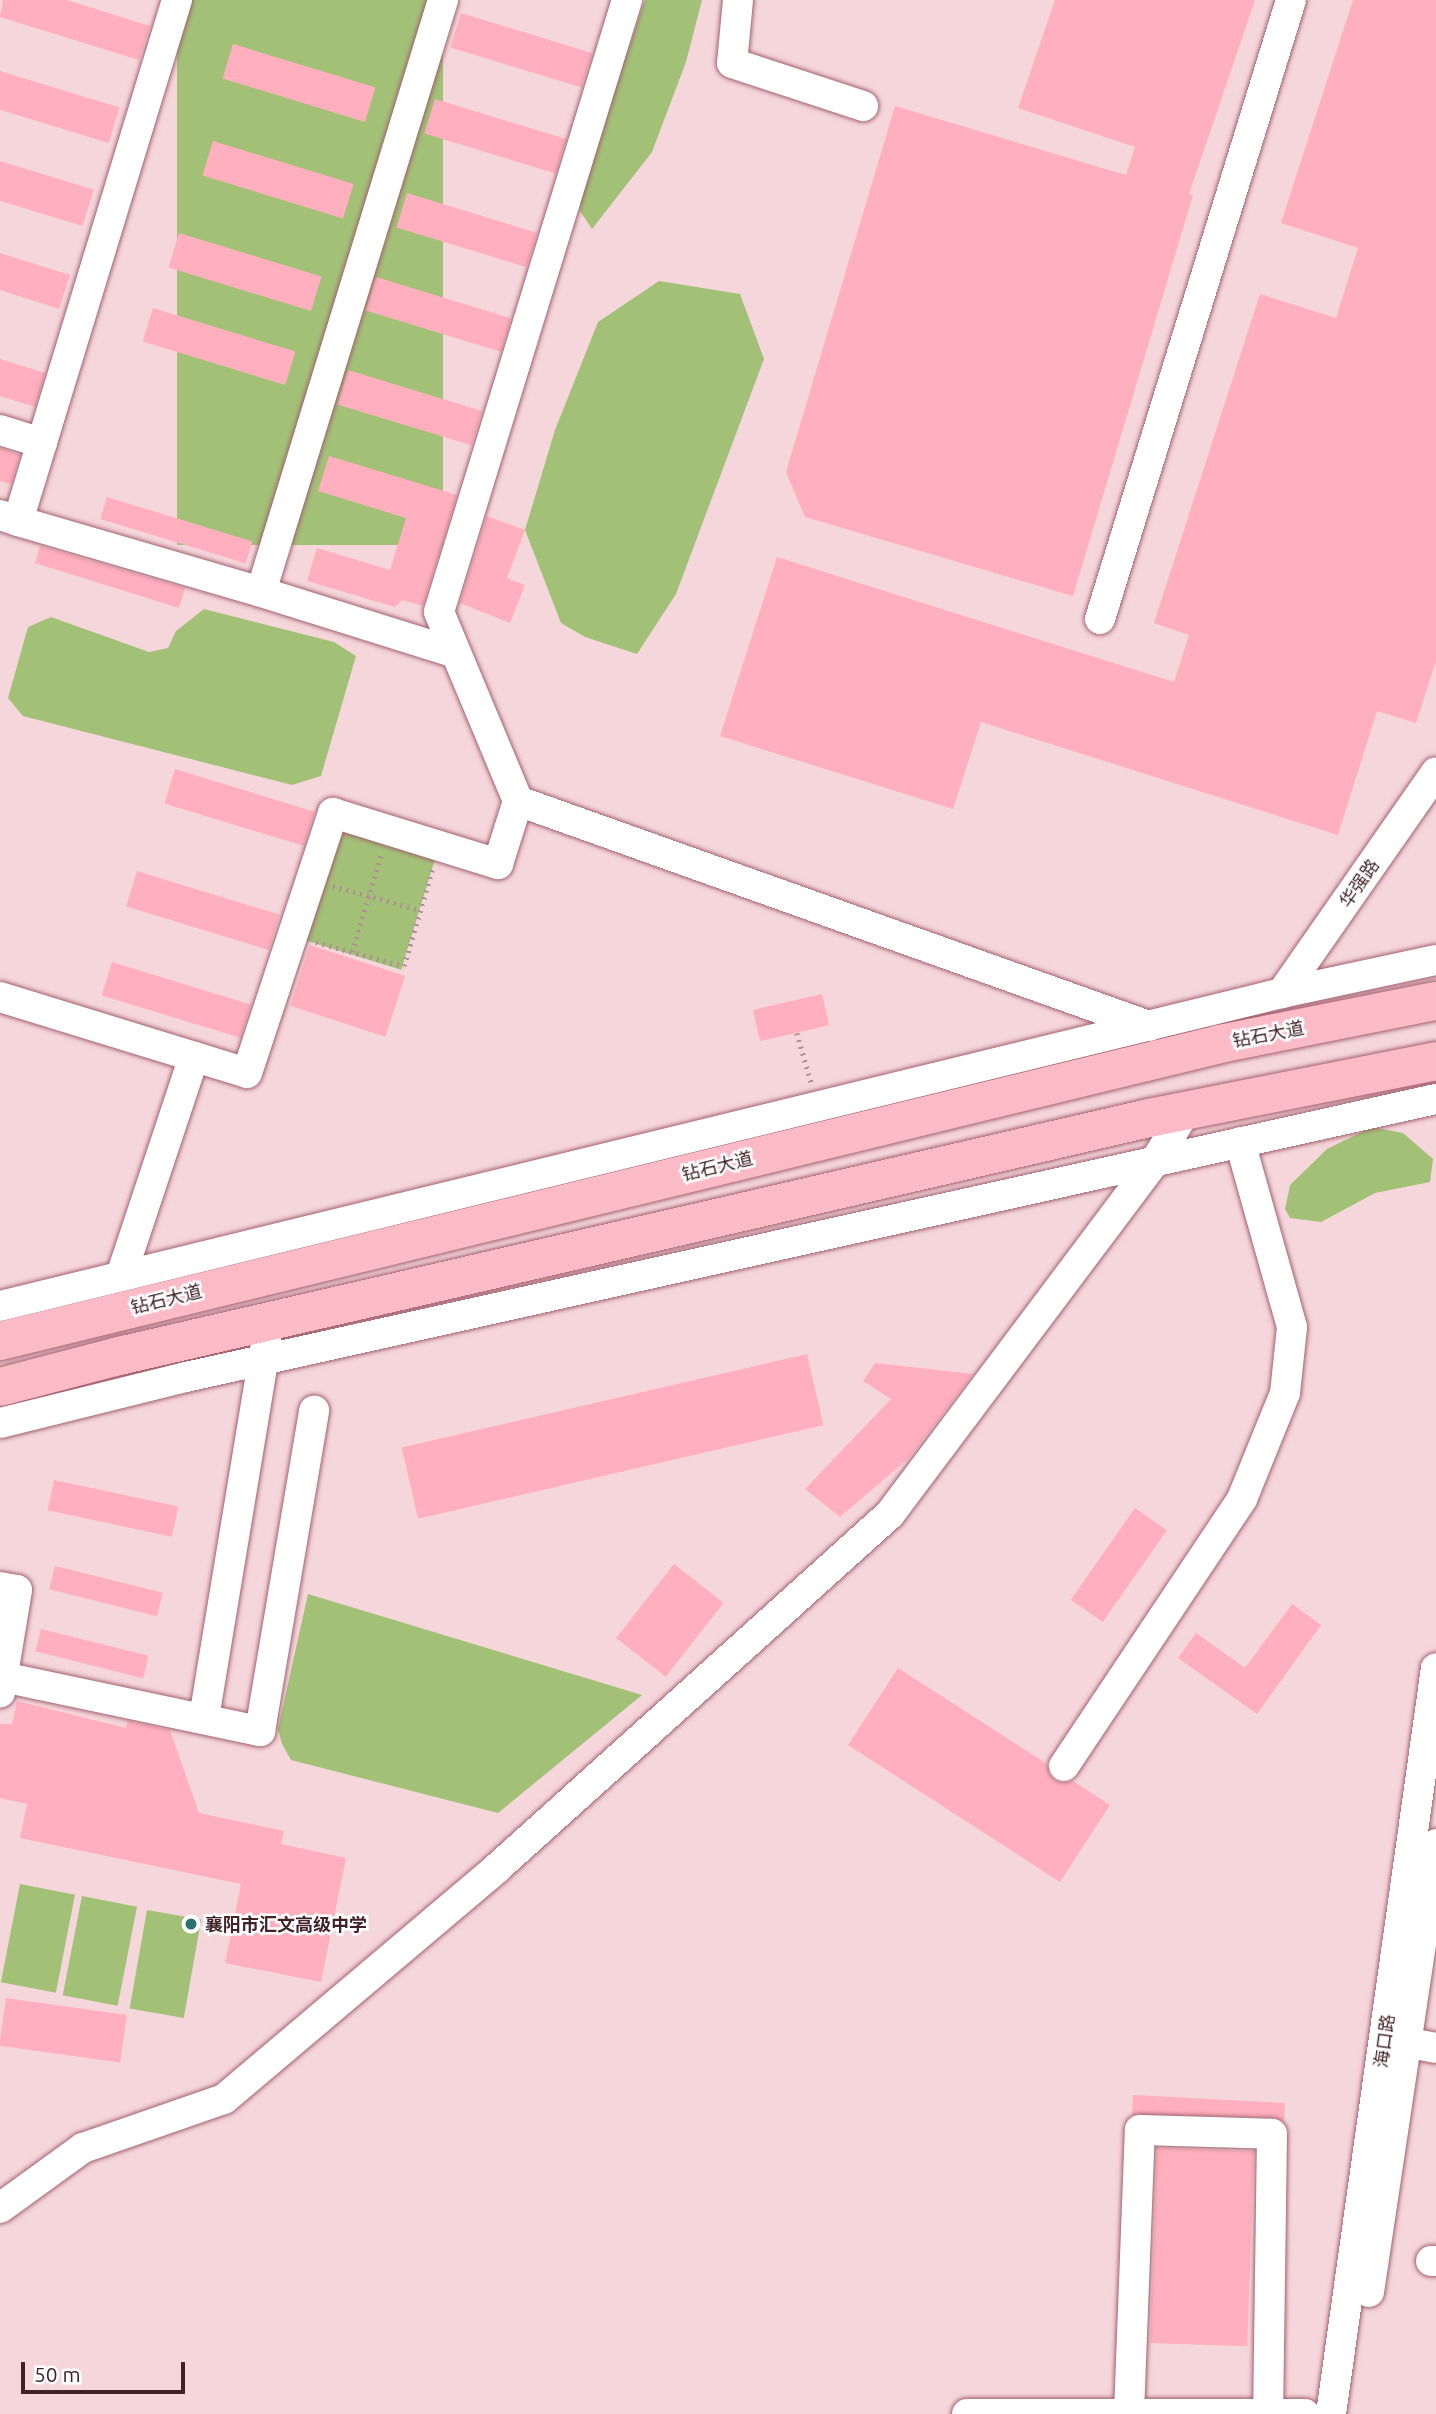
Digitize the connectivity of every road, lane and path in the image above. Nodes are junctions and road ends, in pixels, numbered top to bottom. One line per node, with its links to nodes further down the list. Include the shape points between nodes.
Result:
1 (443, 0): 10 (street)
2 (626, 0): 12 (street, via 439,612)
3 (738, 0): 6 (street, via 732,63)
4 (1291, 0): 11 (street)
5 (167, 3): 8 (street)
6 (863, 106)
7 (0, 430): 8 (street)
8 (42, 443): 9 (street)
9 (9, 518): 10 (street)
10 (261, 592): 12 (street)
11 (1100, 619)
12 (456, 653): 14 (street)
13 (1436, 772): 23 (street, 华强路)
14 (518, 801): 16 (street, via 498,864); 26 (street)
15 (388, 830): 16 (street); 17 (street, via 333,813); 18 (path)
16 (439, 846): 19 (path)
17 (311, 879): 18 (path); 20 (street)
18 (368, 897): 19 (path); 21 (path)
19 (420, 910): 21 (path, via 404,966)
20 (292, 936): 21 (path); 29 (street, via 247,1073)
21 (352, 952)
22 (1436, 960): 23 (street)
23 (1282, 993): 26 (street); 27 (street)
24 (0, 997): 29 (street)
25 (1436, 1002): 27 (highway, 钻石大道)
26 (1149, 1026): 32 (street)
27 (1290, 1030): 39 (highway, 钻石大道)
28 (797, 1033): 32 (path)
29 (194, 1056): 36 (street)
30 (1436, 1060): 33 (highway)
31 (1436, 1099): 34 (street)
32 (819, 1106): 36 (street)
33 (1186, 1110): 35 (street); 38 (highway)
34 (1240, 1142): 35 (street); 48 (street, via 1292,1327 1285,1392 1242,1499)
35 (1156, 1160): 40 (street); 52 (street, via 890,1514 497,1868 224,2099 83,2148)
36 (121, 1276): 37 (street)
37 (0, 1306)
38 (271, 1321): 40 (street); 41 (highway)
39 (0, 1341)
40 (262, 1360): 43 (street); 47 (street)
41 (0, 1387)
42 (314, 1411): 47 (street, via 260,1731)
43 (0, 1423)
44 (0, 1587): 46 (street, via 17,1590)
45 (1436, 1668): 50 (street, 海口路)
46 (2, 1685): 47 (street)
47 (204, 1718)
48 (1064, 1766)
49 (1436, 1843): 50 (street, 海口路)
50 (1395, 2040): 51 (street); 57 (street, 海口路); 58 (street, 海口路)
51 (1436, 2048)
52 (0, 2208)
53 (1268, 2412): 54 (street); 54 (street, via 1272,2134 1140,2130); 56 (street)
54 (1129, 2413): 55 (street)
55 (967, 2414)
56 (1305, 2414)
57 (1331, 2414)
58 (1351, 2414)

